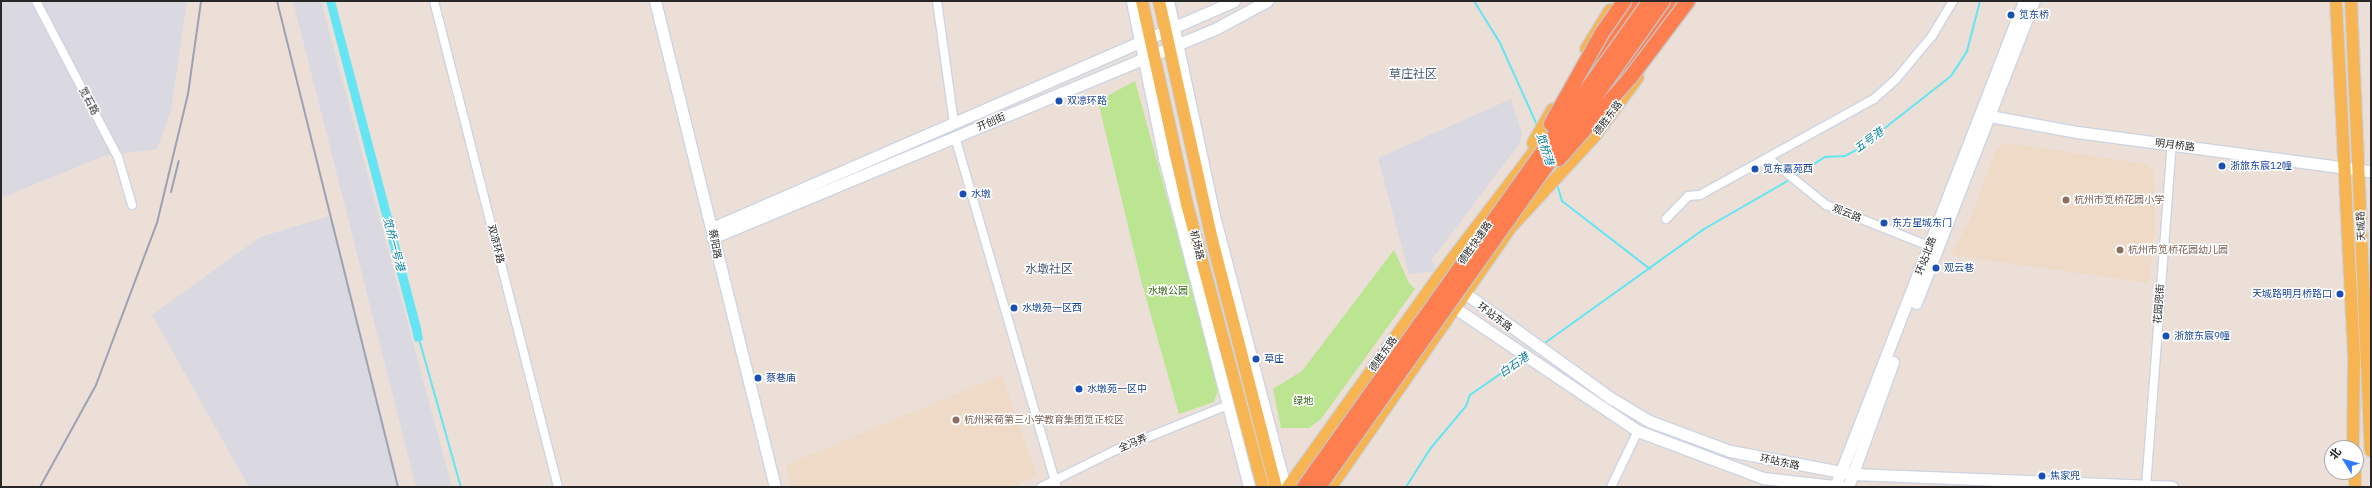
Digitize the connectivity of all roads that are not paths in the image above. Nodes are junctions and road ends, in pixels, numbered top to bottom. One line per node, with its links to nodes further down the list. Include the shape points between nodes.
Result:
1 (36, 1): 42 (street, 笕石路, via 118,157)
2 (434, 1): 58 (street, 双凉环路)
3 (655, 1): 44 (main road, 蔡阳路)
4 (937, 1): 34 (street)
5 (1132, 1): 27 (main road, 机场路)
6 (1142, 1): 27 (main road, 机场路)
7 (1159, 1): 26 (main road, 机场路)
8 (1168, 1): 26 (main road, 机场路)
9 (1234, 1): 26 (main road, 开创街)
10 (1267, 1): 28 (main road, 开创街, via 1217,28)
11 (1616, 1): 33 (main road, 德胜东路, via 1596,29)
12 (1624, 1): 41 (highway, bridge, via 1602,33)
13 (1637, 1): 30 (highway, via 1616,30)
14 (1644, 1): 30 (main road, 德胜东路)
15 (1650, 1): 41 (highway, 德胜快速路, bridge)
16 (1664, 1): 41 (highway, 德胜快速路, bridge)
17 (1671, 1): 31 (main road, 德胜东路)
18 (1678, 1): 31 (highway, via 1642,50)
19 (1688, 1): 41 (highway, bridge, via 1607,106)
20 (1693, 1): 41 (main road, 德胜东路, via 1598,131 1564,170)
21 (1953, 1): 37 (street, via 1932,36 1897,78 1874,99)
22 (2024, 1): 32 (main road, 环站北路)
23 (2034, 1): 32 (main road, 环站北路)
24 (2336, 1): 38 (main road, 天城路)
25 (2351, 1): 39 (main road, 天城路)
26 (1169, 30): 27 (main road, 开创街); 28 (main road, 机场路)
27 (1143, 42): 29 (main road, 机场路); 34 (main road, 开创街)
28 (1172, 45): 29 (main road, 开创街); 63 (main road, 机场路, via 1212,240); 64 (main road, 机场路)
29 (1147, 56): 35 (main road, 开创街); 50 (main road, 机场路); 62 (main road, 机场路)
30 (1582, 88): 33 (main road, 德胜东路)
31 (1599, 101): 41 (main road, 德胜东路, via 1560,156)
32 (1984, 115): 36 (main road, 明月桥路); 45 (main road, 环站北路)
33 (1549, 123): 46 (main road, 德胜东路, via 1531,152)
34 (954, 124): 44 (main road, 开创街)
35 (955, 136): 44 (main road, 开创街); 56 (street)
36 (2172, 145): 38 (main road, 明月桥路); 57 (street, 花园兜街)
37 (1768, 158): 43 (street, via 1700,195 1688,196); 45 (street, 观云路, via 1808,194 1826,205)
38 (2344, 168): 39 (main road, 明月桥路); 52 (main road, 天城路, via 2354,361)
39 (2358, 169): 40 (main road, 明月桥路); 53 (main road, 天城路)
40 (2371, 171)
41 (1534, 186): 48 (main road, 德胜东路, via 1512,225); 66 (highway, 德胜快速路, bridge); 67 (highway, 德胜快速路, bridge)
42 (132, 205)
43 (1666, 220)
44 (712, 233): 59 (main road, 蔡阳路)
45 (1933, 248): 54 (main road, 环站北路); 55 (main road, 环站北路)
46 (1440, 275): 47 (main road, 德胜东路); 48 (main road, 环站东路)
47 (1428, 290): 49 (main road, 环站东路); 65 (main road, 德胜东路)
48 (1466, 294): 49 (main road, 德胜东路); 54 (main road, 环站东路, via 1562,366 1649,421 1730,451)
49 (1456, 309): 51 (main road, 环站东路); 68 (main road, 德胜东路)
50 (1228, 405): 56 (street, 全冯弄, via 1116,450); 61 (main road, 机场路)
51 (1638, 431): 69 (street); 70 (main road, 环站东路, via 1764,478)
52 (2354, 440)
53 (2371, 452)
54 (1839, 472): 55 (main road, 环站东路); 70 (main road, 环站北路)
55 (1852, 474): 57 (main road, 环站东路); 71 (main road, 环站北路)
56 (1056, 484): 60 (street, 全冯弄)
57 (2146, 486): 73 (main road, 环站东路)
58 (558, 487)
59 (775, 487)
60 (1041, 487)
61 (1249, 487)
62 (1263, 487)
63 (1276, 487)
64 (1285, 487)
65 (1288, 487)
66 (1304, 487)
67 (1319, 487)
68 (1331, 487)
69 (1611, 487)
70 (1835, 487): 71 (main road, 环站东路)
71 (1848, 487): 72 (main road, 环站东路)
72 (1852, 487)
73 (2172, 487)

